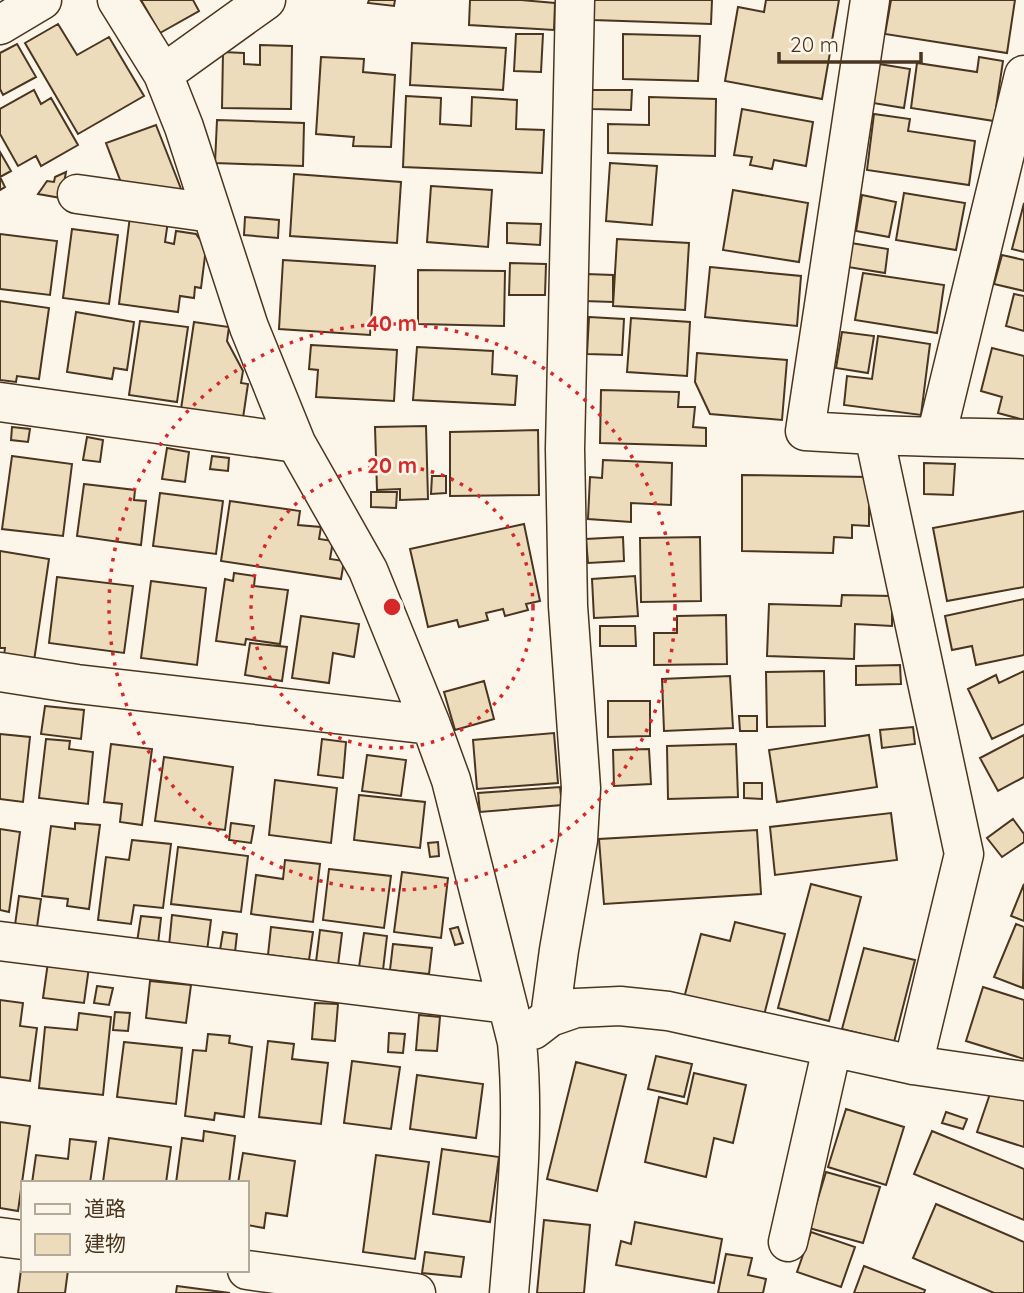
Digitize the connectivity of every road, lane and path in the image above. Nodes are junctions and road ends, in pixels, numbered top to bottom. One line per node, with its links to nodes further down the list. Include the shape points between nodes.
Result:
1 (42, 0): 6 (street)
2 (117, 0): 7 (street)
3 (266, 0): 7 (street)
4 (575, 0): 20 (street, via 565,449 568,606 581,788 578,840)
5 (870, 0): 12 (street, via 805,431)
6 (0, 25)
7 (163, 74): 10 (street)
8 (1024, 75): 13 (street)
9 (78, 194): 10 (street)
10 (212, 213): 15 (street)
11 (0, 402): 15 (street)
12 (874, 435): 13 (street); 23 (street, via 964,853)
13 (936, 437): 14 (street)
14 (1024, 439)
15 (296, 443): 17 (street, via 368,570)
16 (0, 672): 17 (street)
17 (431, 725): 19 (street, via 451,780)
18 (0, 941): 19 (street)
19 (507, 1004): 21 (street)
20 (550, 1017): 21 (street); 22 (street, via 576,1008 668,1011)
21 (517, 1042): 30 (street, via 519,1162)
22 (832, 1048): 23 (street); 27 (street)
23 (913, 1065): 24 (street)
24 (1024, 1082)
25 (0, 1237): 26 (street)
26 (21, 1240)
27 (788, 1242)
28 (248, 1270): 29 (street)
29 (416, 1293)
30 (509, 1293)

